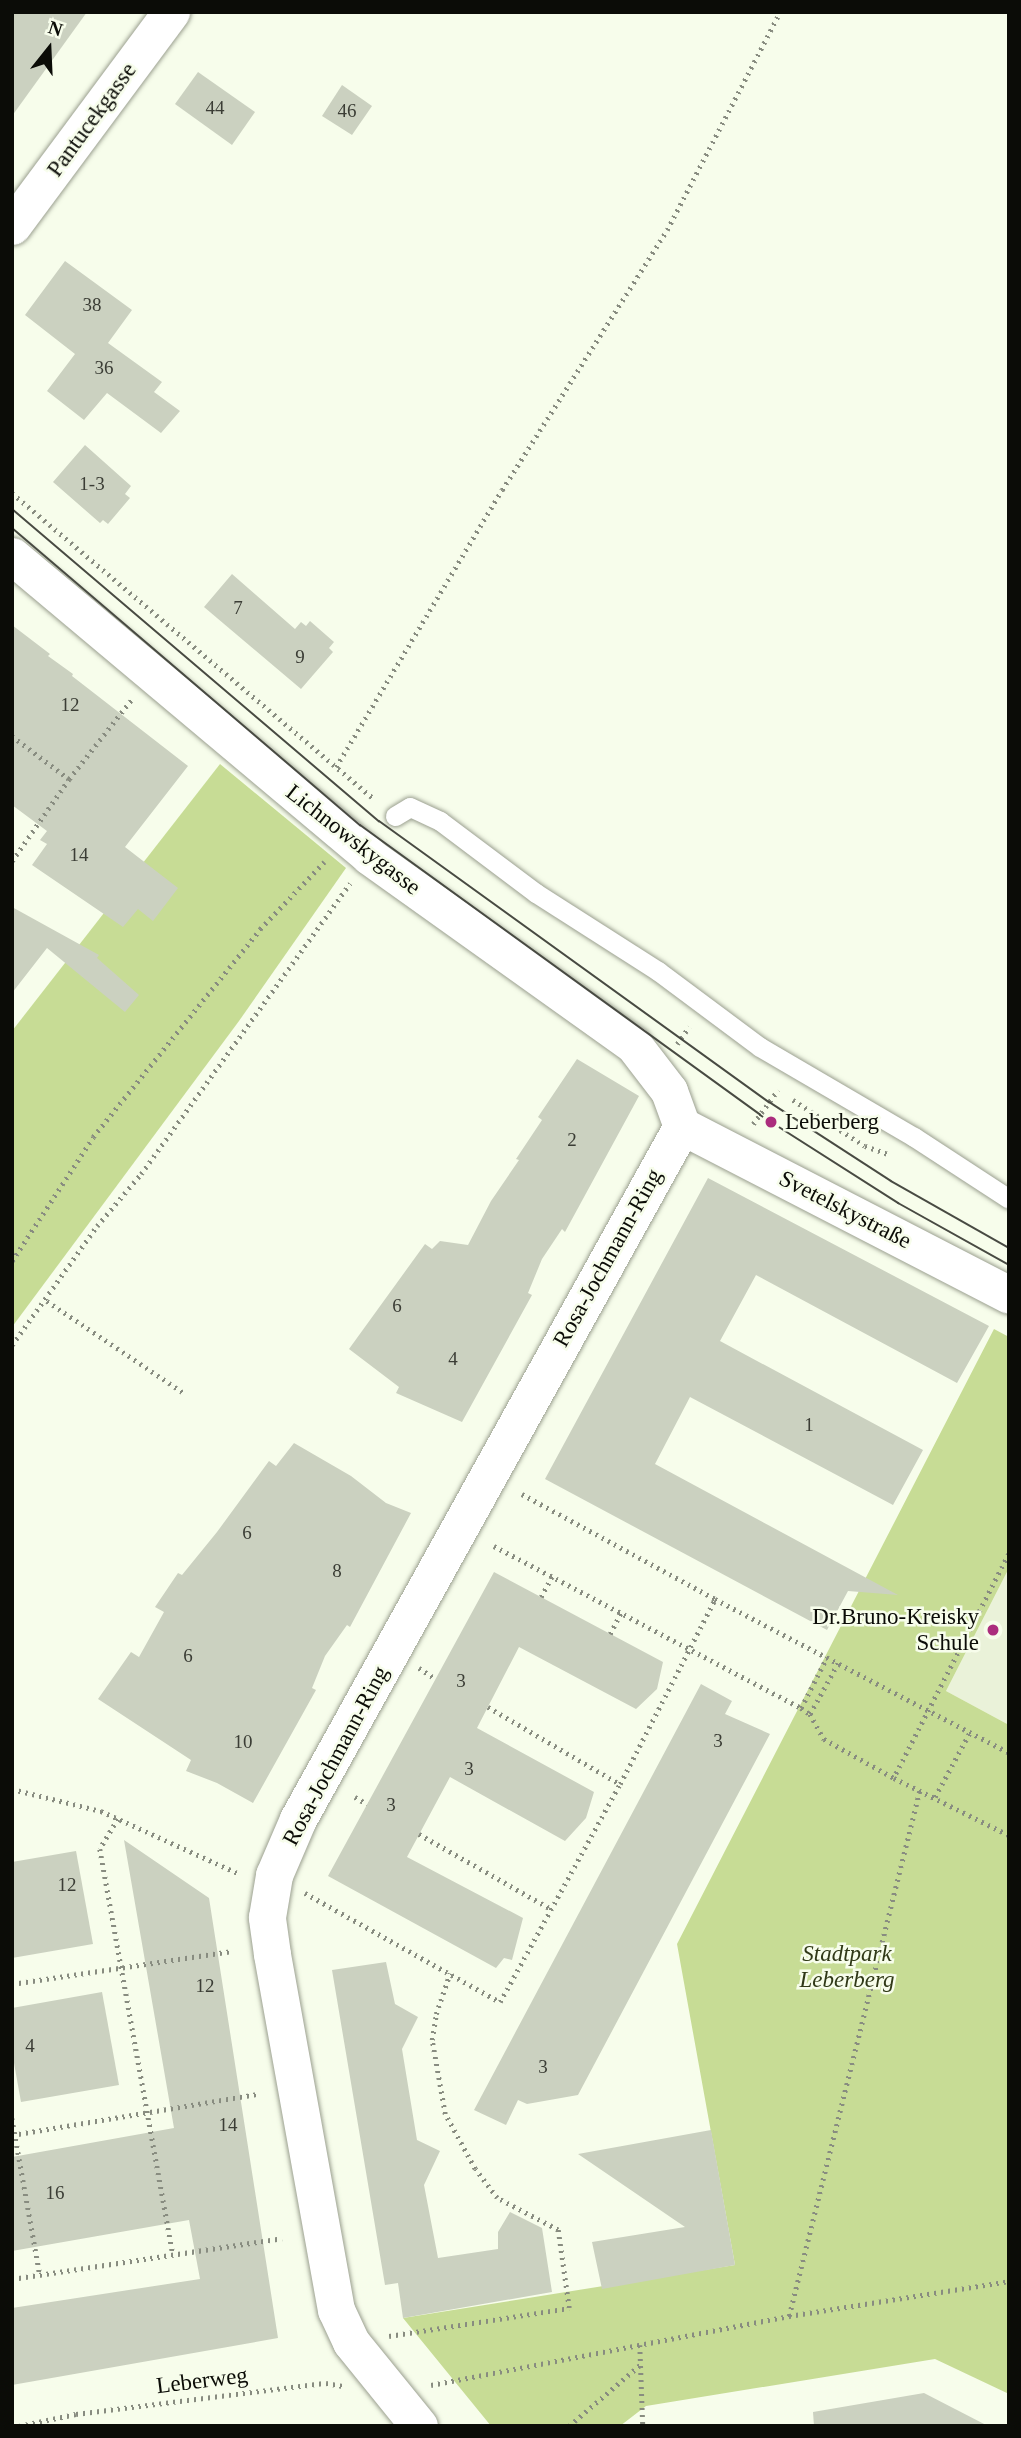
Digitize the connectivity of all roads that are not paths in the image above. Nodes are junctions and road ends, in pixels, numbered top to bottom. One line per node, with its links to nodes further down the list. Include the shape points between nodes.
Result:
1 (170, 12): 2 (street, Pantucekgasse)
2 (12, 226)
3 (12, 556): 5 (street, Lichnowskygasse, via 357,847 633,1044 669,1091)
4 (395, 816): 6 (lane, via 410,807 440,821 760,1047)
5 (682, 1126): 7 (street, Svetelskystraße); 8 (street, Rosa-Jochmann-Ring, via 298,1819 259,1875 335,2310 351,2343)
6 (1009, 1199)
7 (1009, 1295)
8 (419, 2426)

